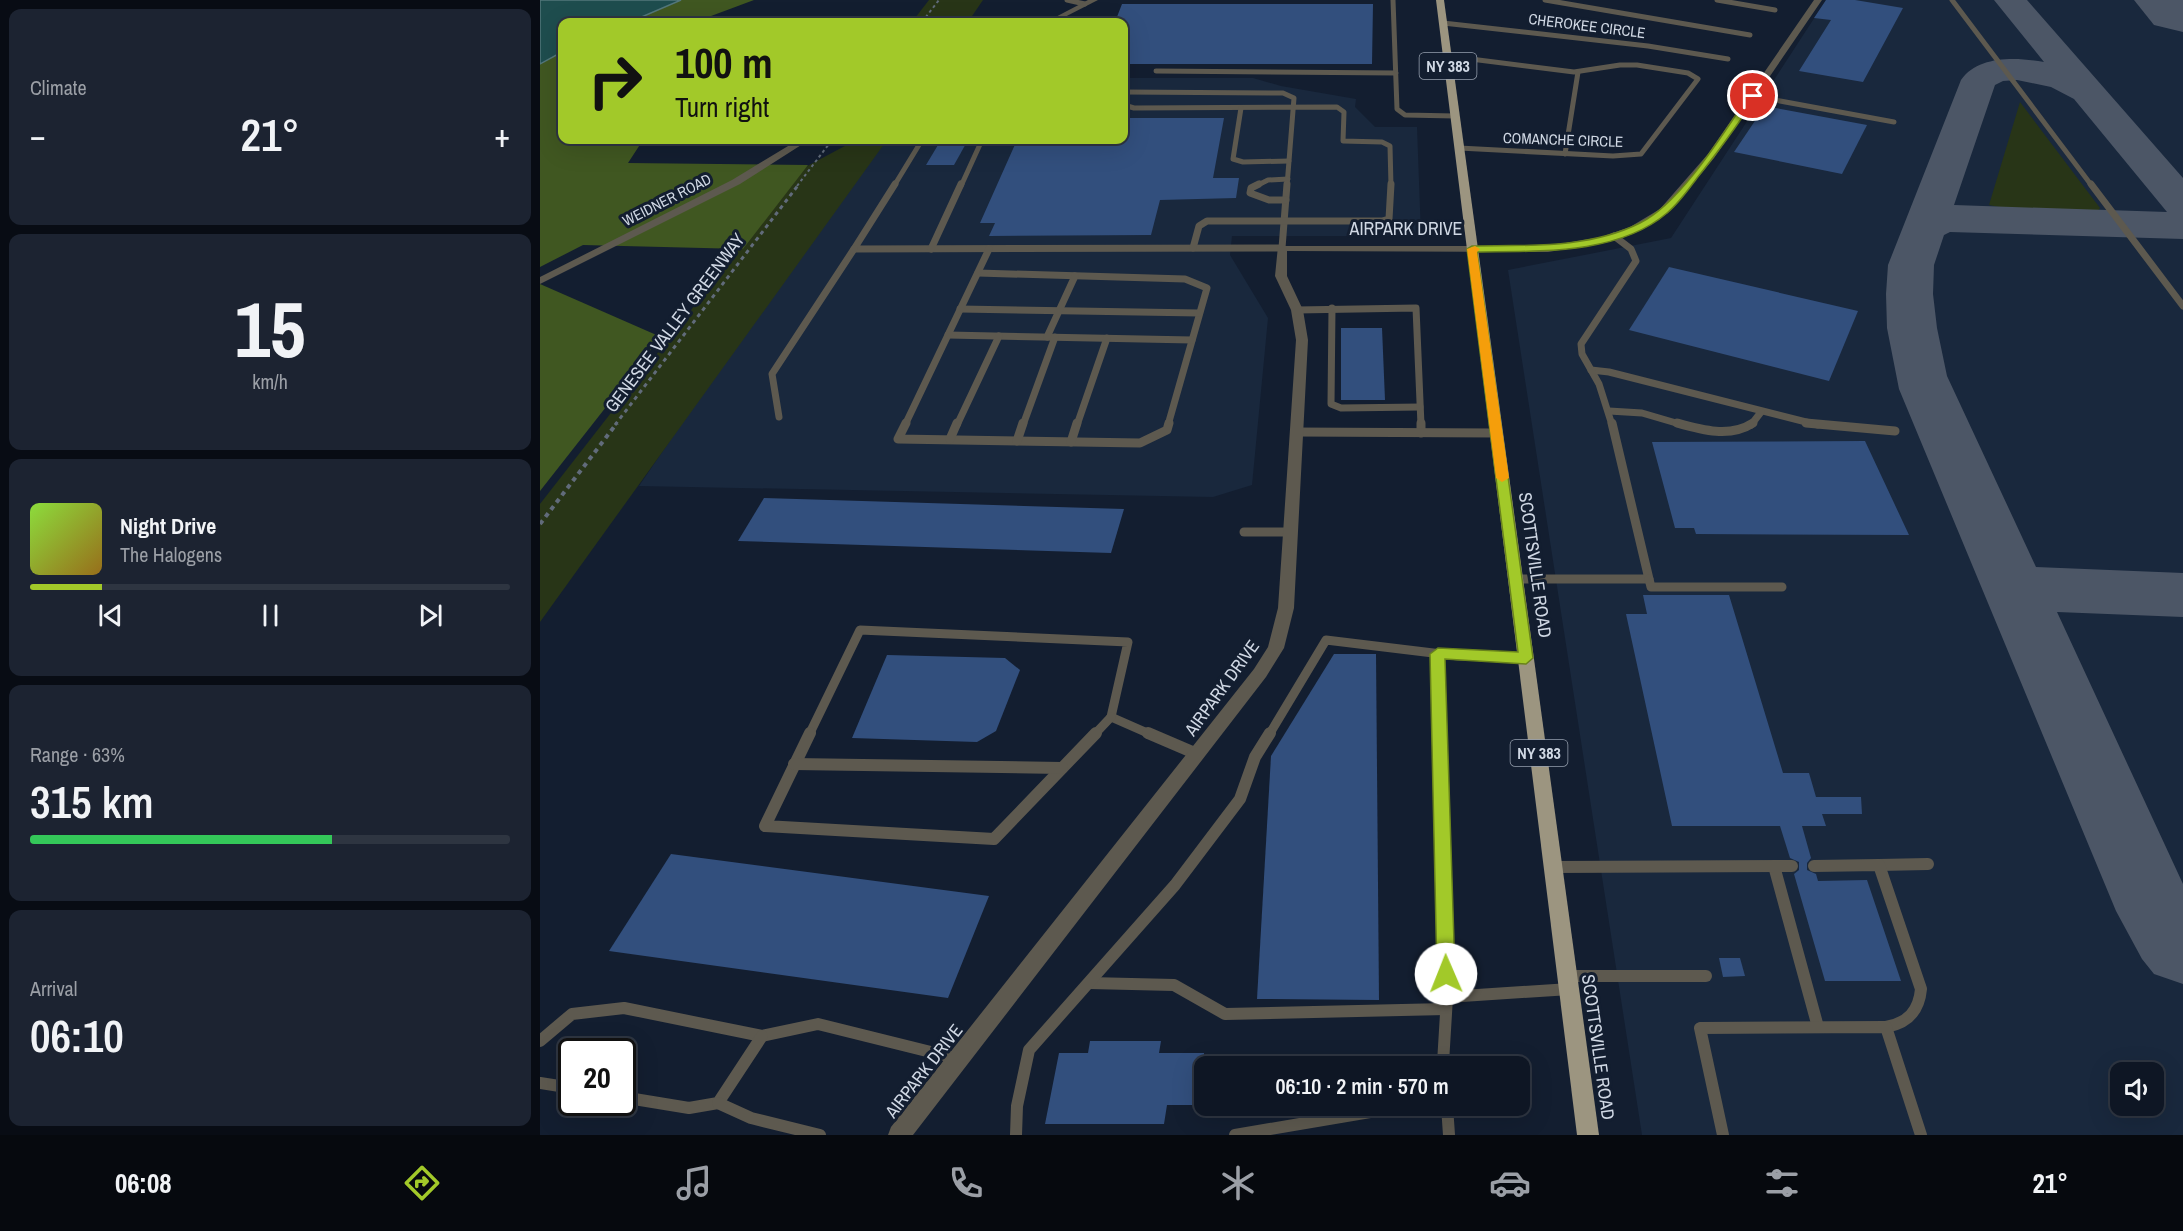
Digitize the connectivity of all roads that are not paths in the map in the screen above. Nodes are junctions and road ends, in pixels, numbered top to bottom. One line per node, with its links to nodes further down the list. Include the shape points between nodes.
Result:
1 (1067, 0): 8 (lane)
2 (1393, 0): 17 (lane)
3 (1440, 0): 11 (main road, SCOTTSVILLE ROAD / NY 383)
4 (1545, 0): 12 (lane)
5 (1717, 0): 9 (lane)
6 (1818, 0): 19 (street, AIRPARK DRIVE)
7 (1952, 0): 44 (lane)
8 (1090, 2): 10 (street)
9 (1775, 10)
10 (1058, 18)
11 (1443, 23): 13 (main road, SCOTTSVILLE ROAD / NY 383); 14 (lane, CHEROKEE CIRCLE)
12 (1750, 35)
13 (1447, 56): 16 (lane, COMANCHE CIRCLE); 23 (main road, SCOTTSVILLE ROAD / NY 383)
14 (1728, 59)
15 (1156, 71): 17 (lane)
16 (1578, 72): 29 (lane); 29 (lane, COMANCHE CIRCLE, via 1637,65 1688,73 1698,79 1641,154)
17 (1396, 73): 23 (lane, via 1397,109 1405,115)
18 (1128, 92): 22 (lane, via 1283,93 1294,98)
19 (1753, 96): 24 (lane); 34 (street, AIRPARK DRIVE, via 1671,204 1643,225)
20 (1128, 106): 21 (lane)
21 (1241, 108): 22 (lane); 30 (lane, via 1233,159)
22 (1293, 108): 30 (lane); 33 (lane, via 1341,108 1343,141 1390,146 1391,216 1386,221)
23 (1455, 116): 28 (main road, SCOTTSVILLE ROAD / NY 383)
24 (1894, 122)
25 (798, 144): 43 (street, WEIDNER ROAD, via 736,182)
26 (920, 144): 37 (lane)
27 (980, 144): 38 (lane)
28 (1459, 148): 29 (lane, COMANCHE CIRCLE); 40 (main road, SCOTTSVILLE ROAD / NY 383)
29 (1565, 154)
30 (1289, 161): 31 (lane)
31 (1288, 179): 32 (lane); 32 (lane, via 1258,183 1250,193 1269,200)
32 (1286, 200): 33 (lane)
33 (1284, 222): 35 (lane, via 1203,222); 36 (lane)
34 (1614, 236): 40 (street, AIRPARK DRIVE, via 1548,249); 55 (lane, via 1632,249 1636,261 1582,341 1582,354)
35 (1193, 248): 36 (lane); 39 (lane)
36 (1282, 248): 40 (street, AIRPARK DRIVE); 47 (street, AIRPARK DRIVE, via 1282,281)
37 (854, 249): 38 (lane); 59 (lane, via 772,374)
38 (931, 249): 39 (lane)
39 (989, 249): 41 (lane)
40 (1472, 249): 63 (main road, SCOTTSVILLE ROAD / NY 383)
41 (978, 273): 42 (lane); 46 (lane)
42 (1074, 276): 48 (lane); 49 (lane, via 1185,279 1207,288)
43 (540, 281)
44 (2183, 306)
45 (1332, 308): 47 (lane); 56 (lane, via 1416,308); 56 (lane, via 1330,404 1341,408)
46 (960, 309): 48 (lane); 50 (lane)
47 (1298, 310): 61 (street, AIRPARK DRIVE, via 1302,340)
48 (1058, 311): 49 (lane); 52 (lane)
49 (1199, 313): 54 (lane)
50 (948, 335): 51 (lane); 64 (lane, via 898,439)
51 (999, 336): 52 (lane); 64 (lane)
52 (1051, 337): 53 (lane); 65 (lane)
53 (1107, 338): 54 (lane); 66 (lane)
54 (1192, 340): 66 (lane, via 1167,430 1140,443)
55 (1591, 370): 57 (lane); 58 (lane)
56 (1420, 407): 62 (lane)
57 (1609, 411): 58 (lane, via 1724,432 1750,427); 70 (lane)
58 (1761, 411): 60 (lane, via 1818,425)
59 (779, 417)
60 (1895, 431)
61 (1295, 432): 62 (lane); 68 (street, AIRPARK DRIVE)
62 (1421, 433): 63 (lane)
63 (1496, 433): 69 (main road, SCOTTSVILLE ROAD / NY 383)
64 (950, 440): 65 (lane)
65 (1017, 441): 66 (lane)
66 (1071, 442)
67 (1244, 532): 68 (lane)
68 (1290, 532): 75 (street, AIRPARK DRIVE, via 1286,608 1276,648)
69 (1516, 579): 70 (lane); 73 (main road, SCOTTSVILLE ROAD / NY 383)
70 (1649, 579): 71 (lane, via 1651,587)
71 (1782, 586)
72 (1438, 654): 73 (lane); 85 (lane, via 1326,640 1255,757 1240,799 1175,885); 87 (lane)
73 (1526, 658): 83 (main road, SCOTTSVILLE ROAD / NY 383)
74 (1111, 717): 75 (lane); 76 (lane, via 1128,642 860,630); 77 (lane)
75 (1197, 754): 93 (street, AIRPARK DRIVE)
76 (794, 764): 77 (lane); 77 (lane, via 765,826 994,839)
77 (1062, 768)
78 (1928, 864): 79 (lane)
79 (1879, 865): 82 (lane); 89 (lane, via 1921,988 1912,1016 1901,1024)
80 (1774, 866): 81 (lane); 83 (lane); 88 (lane)
81 (1792, 866)
82 (1814, 866)
83 (1553, 867): 86 (main road, SCOTTSVILLE ROAD / NY 383)
84 (1706, 976): 86 (lane)
85 (1089, 983): 87 (lane, via 1174,986 1225,1014); 102 (lane, via 1029,1050 1017,1106)
86 (1568, 983): 87 (lane); 105 (main road, SCOTTSVILLE ROAD / NY 383)
87 (1446, 1003): 92 (lane)
88 (1818, 1027): 89 (lane); 106 (lane, via 1700,1028)
89 (1886, 1027): 107 (lane)
90 (762, 1036): 91 (lane, via 624,1008 572,1014); 93 (lane, via 818,1024); 97 (lane)
91 (540, 1041)
92 (1443, 1056)
93 (959, 1059): 101 (street, AIRPARK DRIVE)
94 (540, 1083): 95 (lane)
95 (558, 1086)
96 (636, 1099): 97 (lane, via 689,1108)
97 (718, 1103): 100 (lane, via 751,1118)
98 (1347, 1116): 103 (lane)
99 (1448, 1116): 104 (lane)
100 (820, 1135)
101 (899, 1135)
102 (1016, 1135)
103 (1235, 1135)
104 (1449, 1135)
105 (1588, 1135)
106 (1723, 1135)
107 (1921, 1135)

